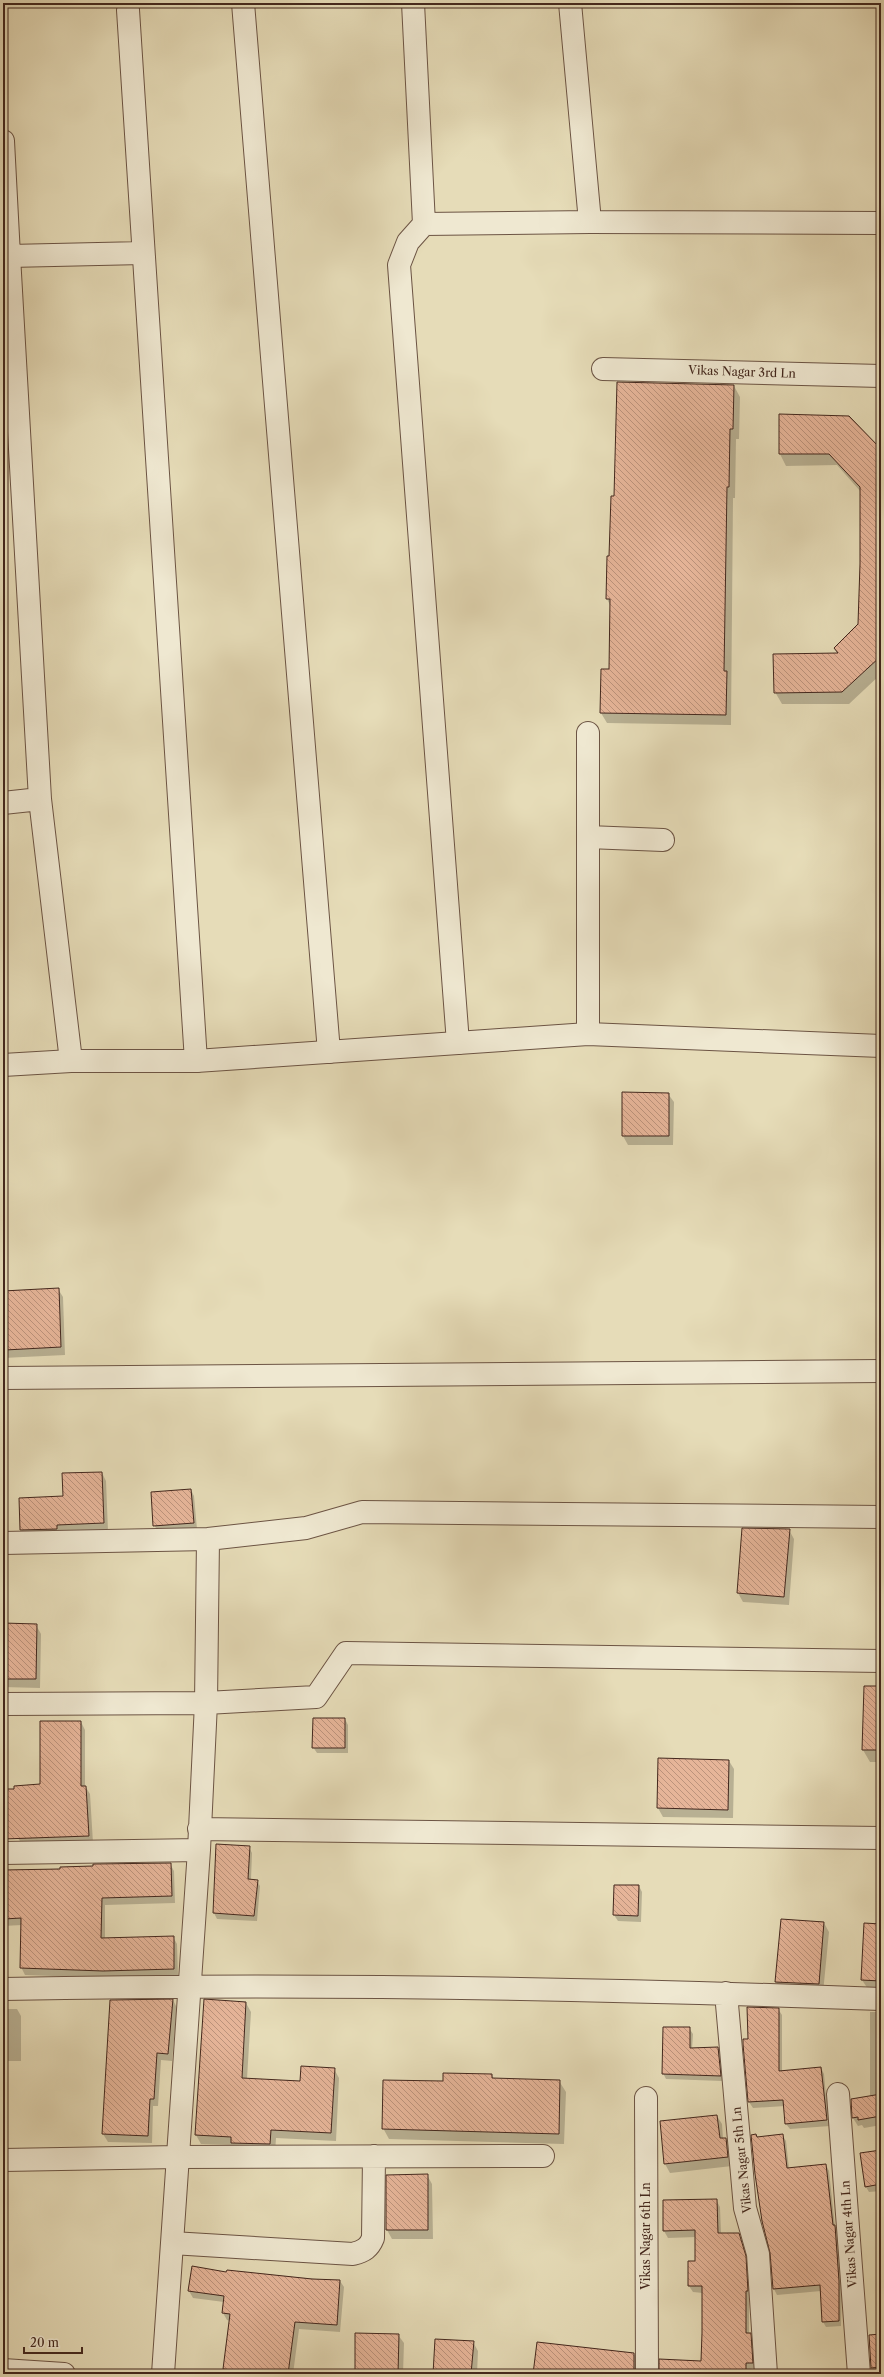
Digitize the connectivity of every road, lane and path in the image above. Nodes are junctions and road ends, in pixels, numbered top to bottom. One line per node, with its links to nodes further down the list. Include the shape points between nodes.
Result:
1 (243, 3): 21 (street)
2 (413, 3): 8 (street)
3 (570, 3): 6 (street)
4 (128, 10): 9 (street)
5 (3, 141): 10 (street)
6 (590, 222): 7 (street); 8 (street)
7 (881, 223)
8 (424, 224): 19 (street, via 408,242 399,265)
9 (143, 254): 10 (street); 23 (street)
10 (6, 256): 14 (street)
11 (603, 369): 12 (street, Vikas Nagar 3rd Ln)
12 (881, 376)
13 (588, 733): 16 (street)
14 (40, 799): 15 (street); 22 (street)
15 (3, 803)
16 (588, 837): 17 (street); 18 (street)
17 (663, 840)
18 (588, 1034): 19 (street); 20 (street)
19 (458, 1043): 21 (street)
20 (881, 1046)
21 (329, 1052): 23 (street)
22 (71, 1061): 23 (street); 24 (street)
23 (196, 1061)
24 (3, 1065)
25 (881, 1371): 26 (street)
26 (3, 1378)
27 (881, 1517): 28 (street, via 362,1512 306,1528)
28 (208, 1539): 29 (street); 31 (street)
29 (3, 1543)
30 (881, 1661): 31 (street, via 346,1653 316,1697)
31 (206, 1703): 32 (street); 33 (street)
32 (3, 1704)
33 (199, 1829): 34 (street); 35 (street)
34 (881, 1838)
35 (199, 1850): 36 (street); 37 (street)
36 (3, 1853)
37 (190, 1985): 38 (street); 39 (street); 45 (street)
38 (3, 1989)
39 (726, 1993): 40 (street); 53 (street, Vikas Nagar 5th Ln, via 745,2208 758,2254)
40 (881, 1999)
41 (838, 2094): 54 (street, Vikas Nagar 4th Ln)
42 (646, 2098): 52 (street, Vikas Nagar 6th Ln)
43 (374, 2156): 44 (street); 45 (street); 47 (street, via 373,2238 370,2246 362,2252 352,2254)
44 (543, 2156)
45 (178, 2157): 46 (street); 47 (street)
46 (3, 2160)
47 (172, 2243): 51 (street)
48 (3, 2370): 49 (street)
49 (25, 2373): 50 (street)
50 (64, 2374)
51 (162, 2374)
52 (647, 2374)
53 (766, 2374)
54 (859, 2374)

